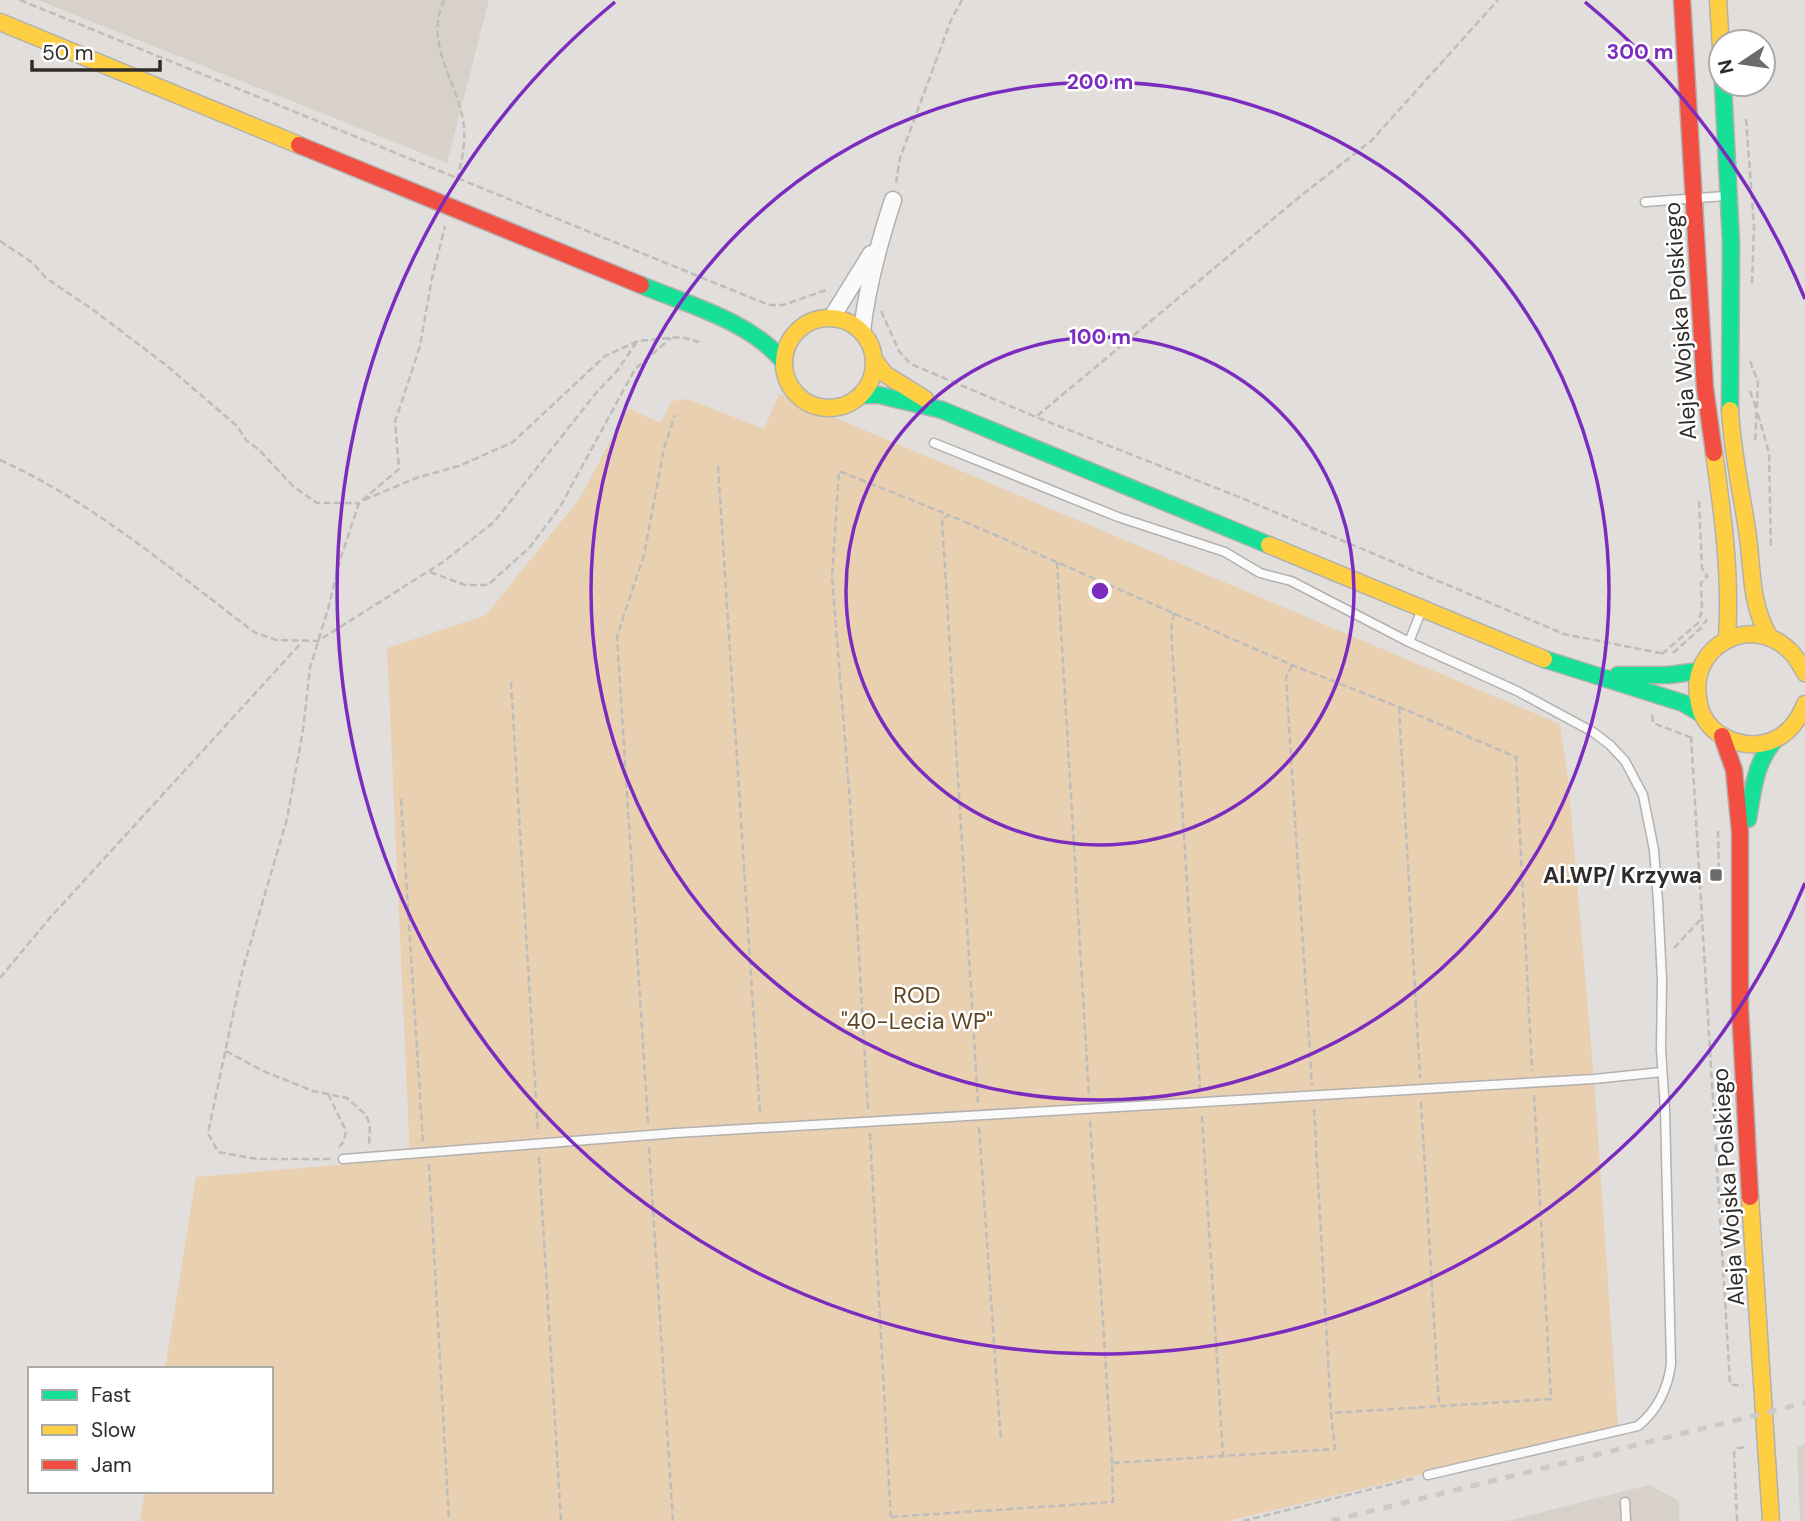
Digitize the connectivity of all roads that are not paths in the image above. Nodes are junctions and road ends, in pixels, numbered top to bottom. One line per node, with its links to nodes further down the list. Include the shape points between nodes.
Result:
1 (1682, 0): 7 (main road, Aleja Wojska Polskiego)
2 (1718, 0): 4 (main road)
3 (0, 22): 12 (main road)
4 (1720, 28)
5 (1724, 98): 6 (main road, Aleja Wojska Polskiego)
6 (1729, 196): 7 (lane); 21 (main road, Aleja Wojska Polskiego, via 1731,423 1753,596)
7 (1694, 197): 9 (lane); 22 (main road, Aleja Wojska Polskiego, via 1705,388 1727,546)
8 (893, 200): 10 (street)
9 (1645, 202)
10 (880, 240): 11 (street); 14 (street)
11 (832, 317): 13 (main road); 14 (main road)
12 (732, 323): 13 (main road); 16 (main road, via 775,350)
13 (782, 331): 16 (main road, via 787,347)
14 (862, 331): 15 (main road)
15 (875, 361): 17 (main road, via 870,382); 18 (main road, via 885,374)
16 (784, 362): 17 (main road, via 792,388 807,402 837,407)
17 (860, 395): 18 (main road)
18 (942, 410): 20 (main road)
19 (934, 443): 23 (lane, via 1118,517 1225,552)
20 (1422, 607): 23 (lane); 26 (main road, via 1552,662)
21 (1769, 636): 22 (main road); 25 (main road, via 1795,654)
22 (1727, 637): 24 (main road, via 1709,652)
23 (1409, 642): 32 (lane, via 1517,691 1593,733 1625,761 1643,795 1654,850 1662,961)
24 (1699, 671): 26 (main road, via 1669,676); 28 (main road, via 1696,692)
25 (1805, 673)
26 (1597, 675): 28 (main road, via 1683,703)
27 (1805, 704): 30 (main road, Aleja Wojska Polskiego, via 1794,726)
28 (1702, 714): 29 (main road, Aleja Wojska Polskiego)
29 (1721, 736): 30 (main road, via 1756,745); 31 (main road, Aleja Wojska Polskiego, via 1735,766)
30 (1776, 739): 31 (main road, Aleja Wojska Polskiego, via 1757,764)
31 (1742, 850): 37 (main road, Aleja Wojska Polskiego, via 1741,1028)
32 (1662, 1072): 33 (lane); 34 (lane, via 1671,1364 1657,1405 1637,1426)
33 (343, 1159)
34 (1428, 1475)
35 (1625, 1502): 36 (lane)
36 (1626, 1521)
37 (1771, 1521)

